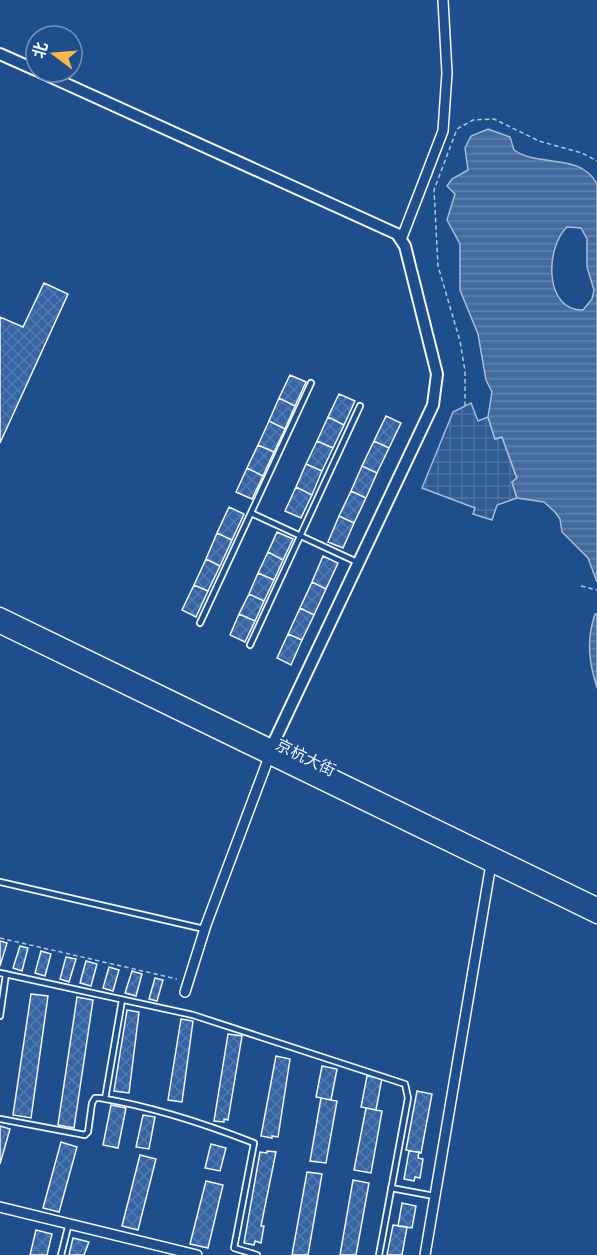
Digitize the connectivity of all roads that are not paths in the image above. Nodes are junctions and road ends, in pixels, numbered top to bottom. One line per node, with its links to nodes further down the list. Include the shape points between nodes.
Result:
1 (443, 0): 5 (street, via 447,73 443,131)
2 (0, 54): 3 (street)
3 (24, 65)
4 (66, 84): 5 (street, via 397,234)
5 (400, 240): 10 (street, via 419,295 437,374 437,391)
6 (310, 383): 8 (lane)
7 (360, 406): 9 (lane)
8 (251, 513): 9 (lane); 12 (lane)
9 (300, 536): 10 (lane); 14 (lane)
10 (358, 563): 15 (street)
11 (0, 614): 15 (main road, 京杭大街)
12 (200, 622)
13 (0, 627): 15 (main road, 京杭大街)
14 (250, 645)
15 (271, 752): 16 (main road, 京杭大街); 18 (main road, 京杭大街); 20 (street)
16 (491, 864): 19 (main road, 京杭大街); 28 (street)
17 (0, 882): 20 (lane)
18 (597, 904)
19 (597, 917)
20 (204, 929): 22 (street)
21 (3, 974): 23 (lane); 24 (lane)
22 (185, 992)
23 (122, 1000): 25 (lane); 27 (lane, via 193,1016 405,1084 408,1098)
24 (0, 1016)
25 (105, 1099): 26 (lane, via 96,1098 92,1103 85,1135); 33 (lane, via 187,1117 254,1143 234,1248)
26 (0, 1119)
27 (391, 1188): 28 (lane); 34 (lane)
28 (434, 1196): 35 (street)
29 (0, 1206): 30 (street)
30 (69, 1223): 31 (lane); 32 (street)
31 (61, 1255)
32 (195, 1255)
33 (257, 1255)
34 (378, 1255)
35 (425, 1255)

